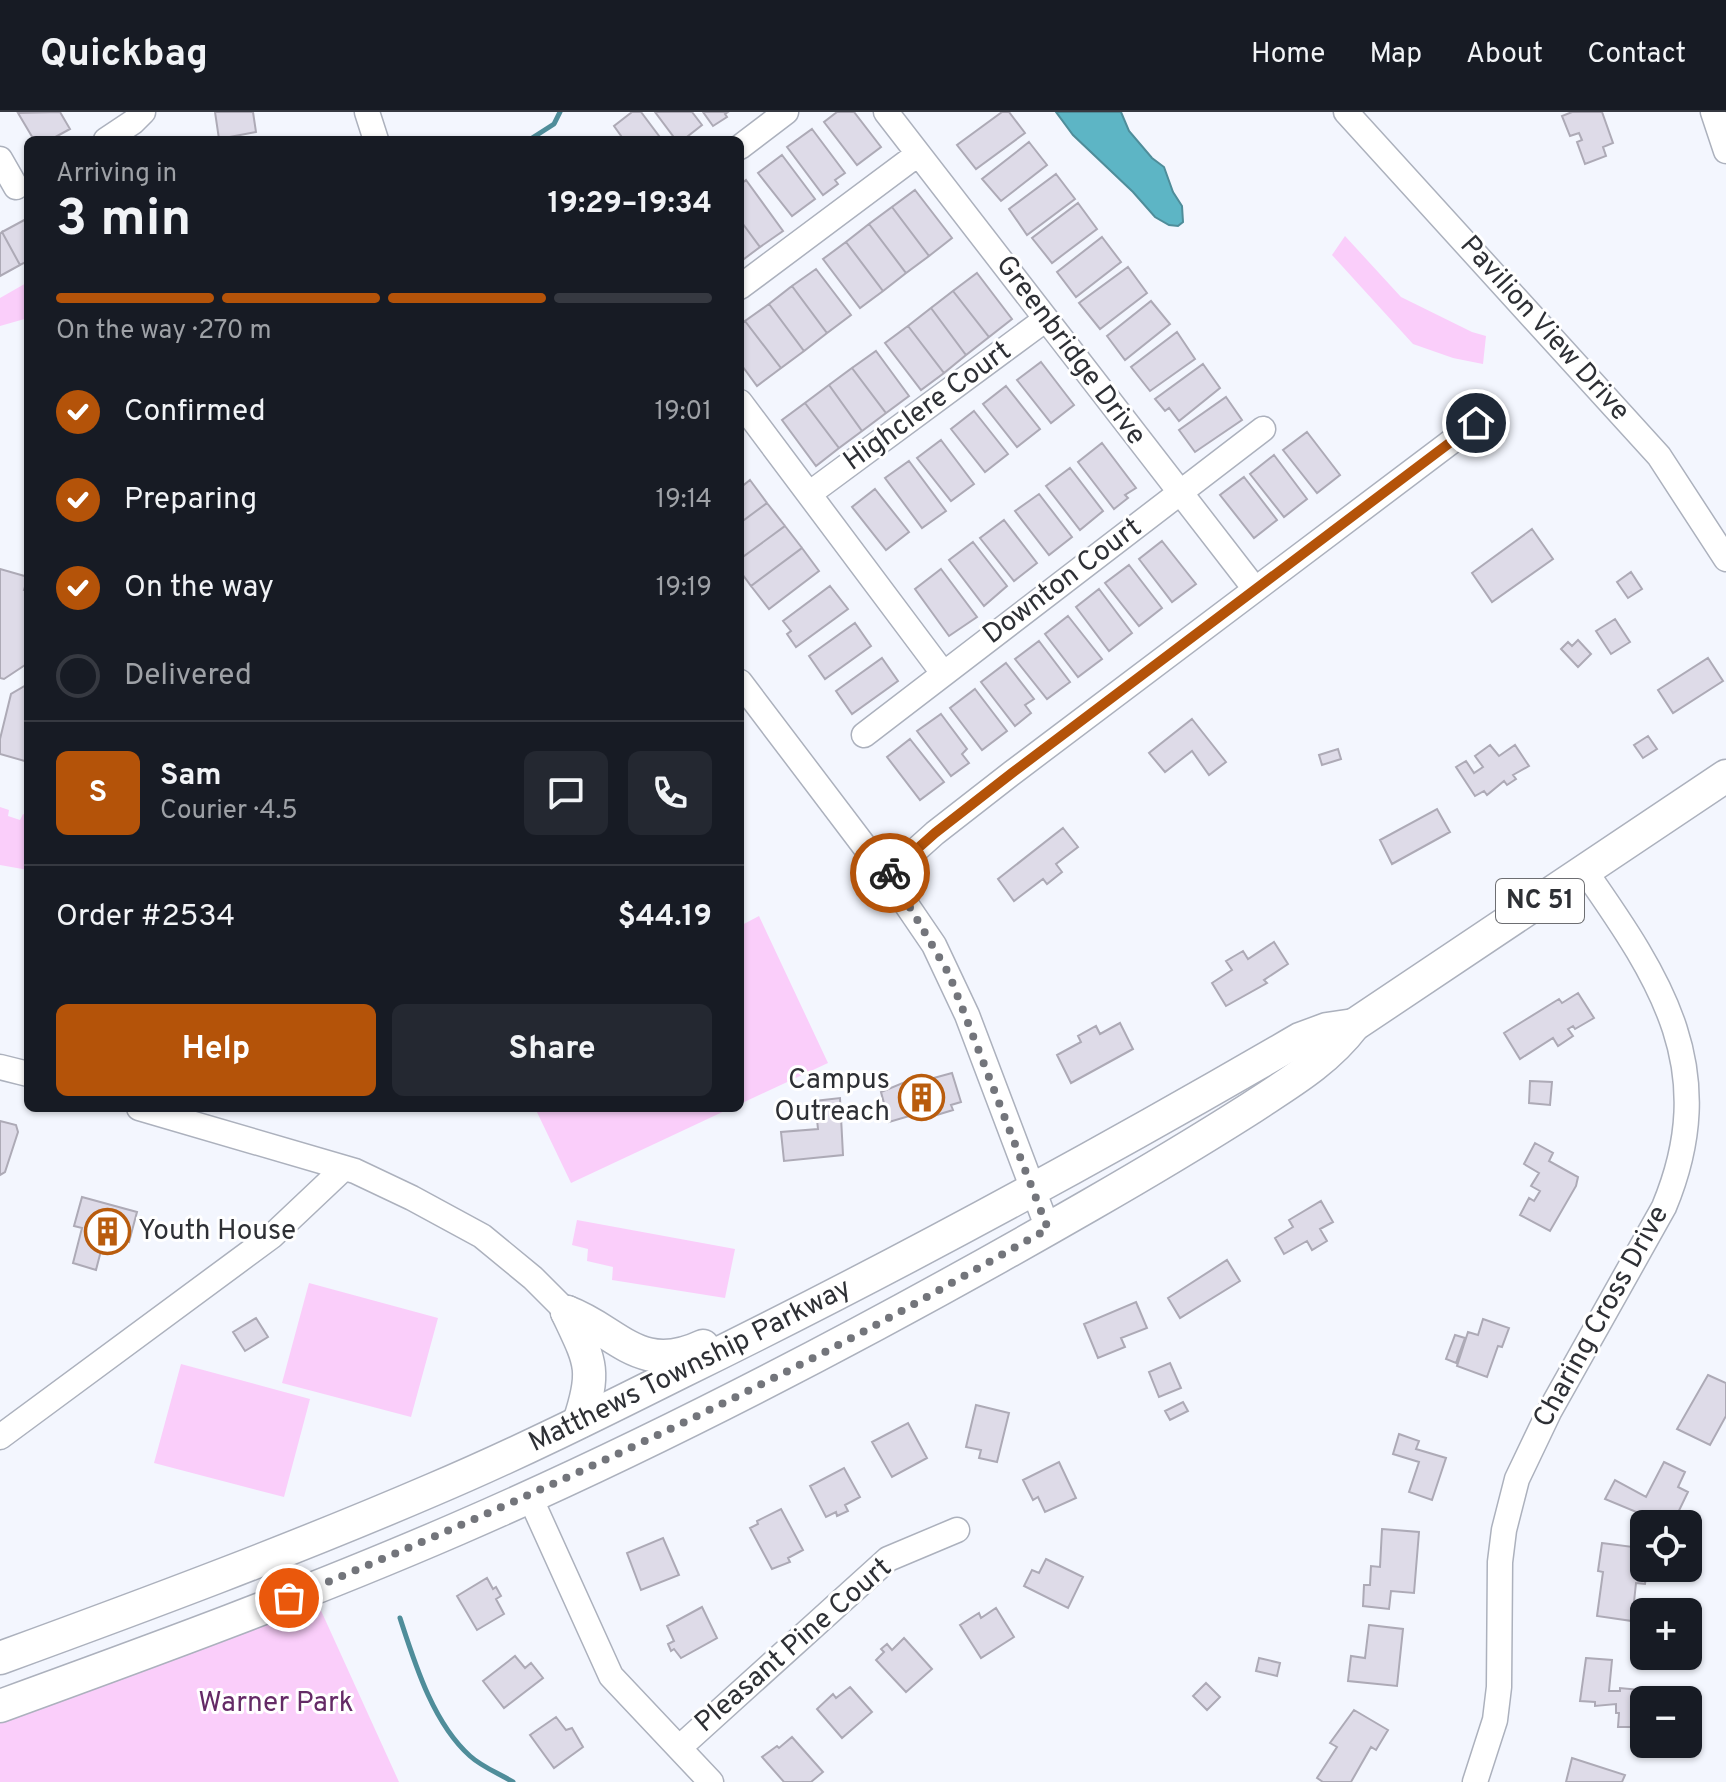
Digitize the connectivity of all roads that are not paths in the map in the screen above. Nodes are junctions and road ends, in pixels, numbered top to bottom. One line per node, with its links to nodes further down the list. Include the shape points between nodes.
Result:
1 (143, 112): 7 (street)
2 (367, 112): 8 (street)
3 (786, 112): 9 (street)
4 (886, 112): 11 (street, Greenbridge Drive)
5 (1346, 112): 21 (street, Pavilion View Drive, via 1659,456)
6 (1713, 112): 10 (street)
7 (112, 136)
8 (375, 136)
9 (744, 144)
10 (1726, 151)
11 (918, 154): 14 (street); 15 (street, Greenbridge Drive)
12 (0, 159): 13 (street)
13 (15, 188)
14 (744, 284)
15 (1046, 319): 19 (street, Greenbridge Drive); 20 (street, Highclere Court)
16 (744, 416): 20 (street)
17 (1476, 423): 22 (street)
18 (1263, 429): 19 (street, Downton Court)
19 (1179, 493): 22 (street, Greenbridge Drive); 23 (street, Downton Court)
20 (809, 494): 23 (street)
21 (1726, 559)
22 (1255, 589): 28 (street, via 935,833)
23 (943, 673): 25 (street, Downton Court)
24 (744, 687): 28 (street)
25 (864, 735)
26 (1726, 776): 27 (main road, Matthews Township Parkway / NC 51)
27 (1585, 871): 29 (main road, Matthews Township Parkway / NC 51); 46 (street, Charing Cross Drive, via 1661,991 1680,1042 1688,1112 1677,1172 1664,1207 1517,1479 1500,1562 1495,1720)
28 (887, 876): 34 (street, via 949,974)
29 (1354, 1025): 34 (main road, Matthews Township Parkway / NC 51, via 1300,1039); 35 (main road, Matthews Township Parkway / NC 51, via 1314,1068)
30 (0, 1067): 31 (street)
31 (24, 1073)
32 (153, 1112): 33 (street)
33 (344, 1168): 36 (street, via 482,1236); 39 (street, via 272,1236)
34 (1034, 1190): 35 (street); 37 (main road, Matthews Township Parkway / NC 51)
35 (1048, 1229): 40 (main road, Matthews Township Parkway / NC 51, via 821,1354)
36 (567, 1312): 37 (main road, via 627,1347 675,1357 770,1315); 38 (main road, via 590,1368 590,1391)
37 (795, 1316): 38 (main road, Matthews Township Parkway / NC 51)
38 (579, 1422): 42 (main road, Matthews Township Parkway / NC 51, via 435,1489 211,1582)
39 (0, 1437)
40 (529, 1495): 43 (main road, Matthews Township Parkway / NC 51, via 232,1622); 44 (street, via 611,1676)
41 (957, 1530): 44 (street, Pleasant Pine Court, via 888,1559)
42 (0, 1658)
43 (0, 1706)
44 (679, 1748): 45 (street)
45 (711, 1782)
46 (1475, 1782)

